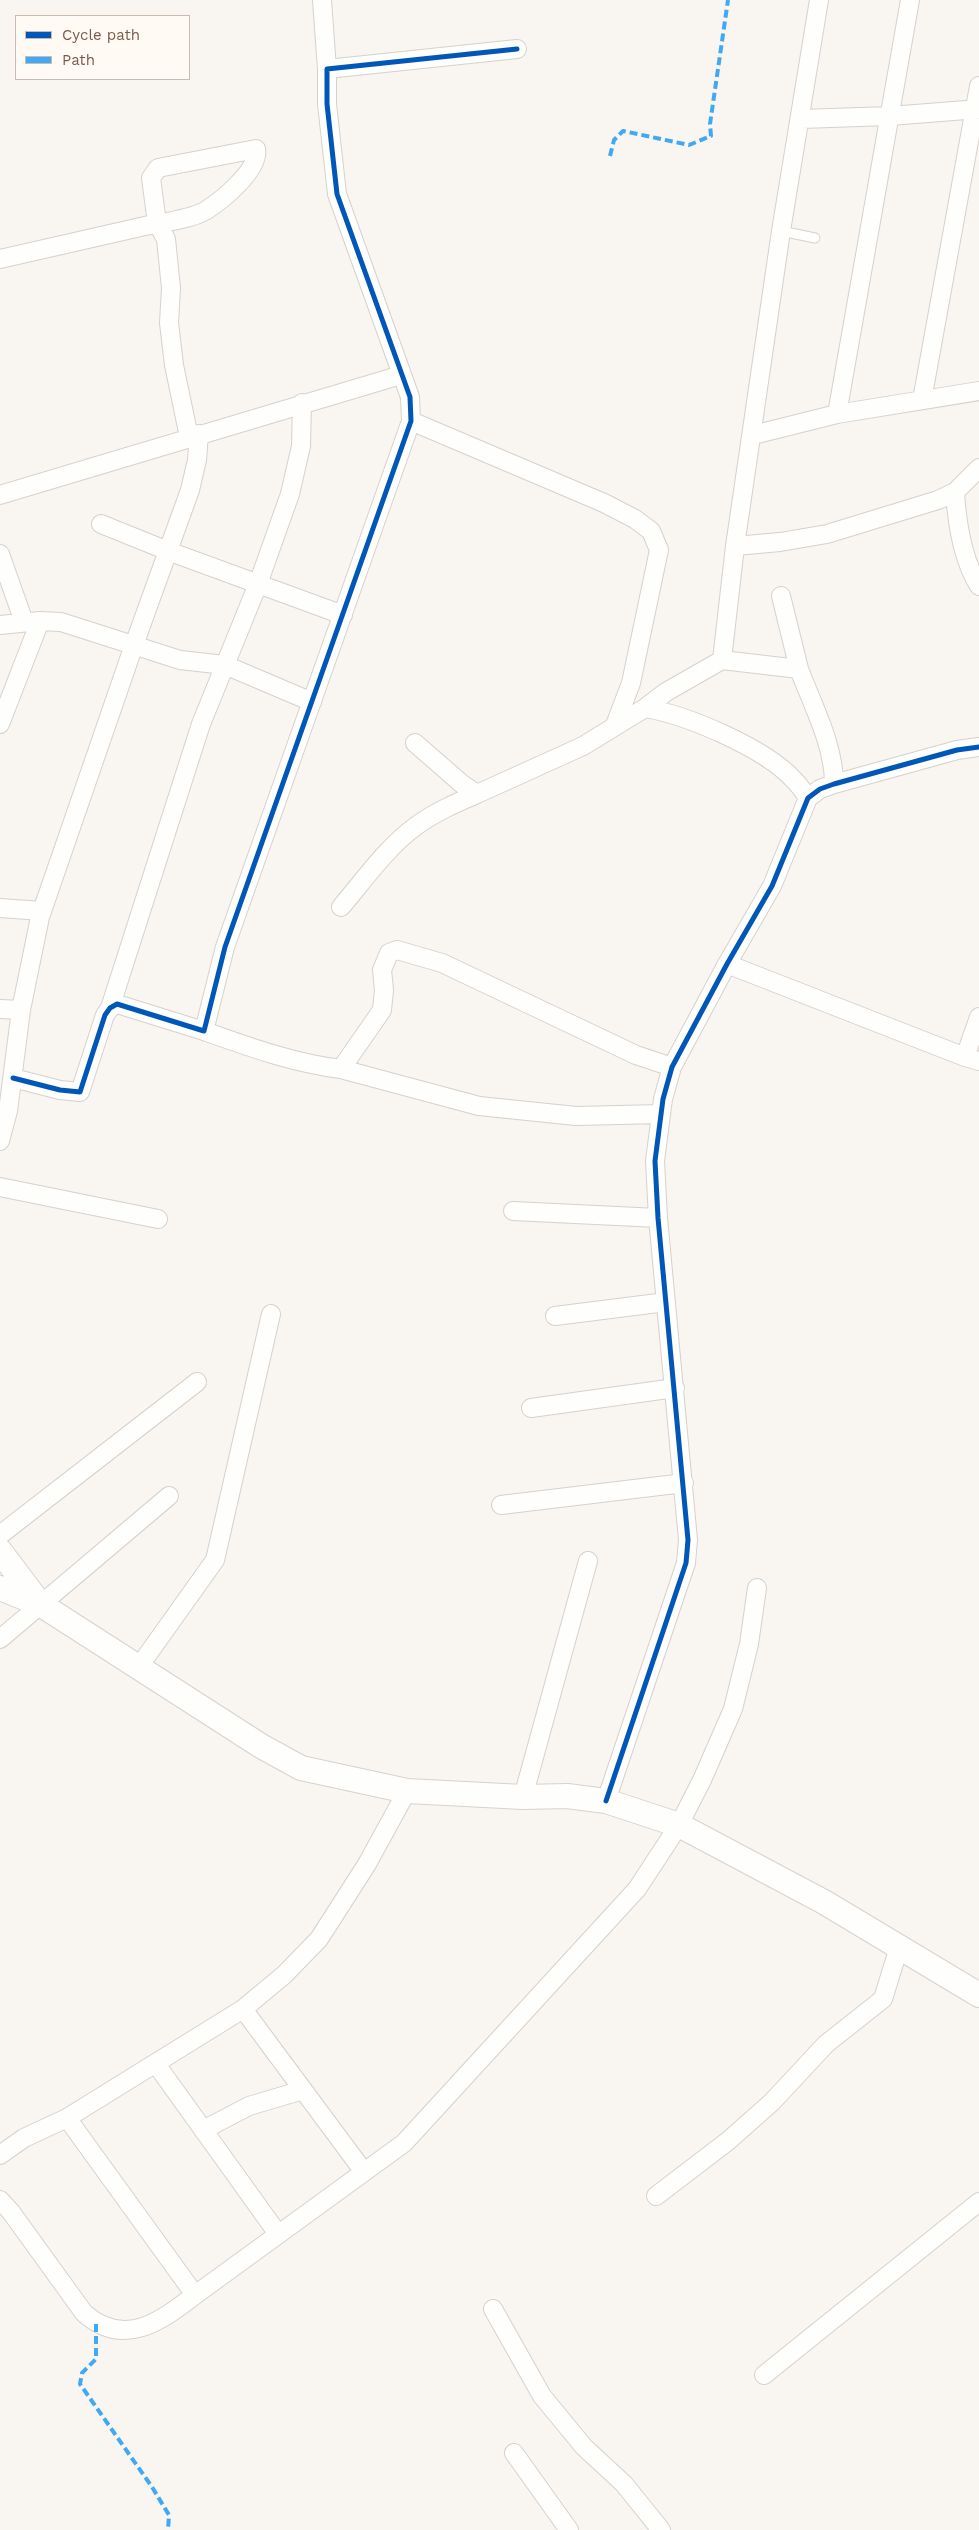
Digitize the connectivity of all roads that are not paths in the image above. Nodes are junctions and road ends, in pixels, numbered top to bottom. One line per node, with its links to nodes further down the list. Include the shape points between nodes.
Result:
1 (322, 0): 5 (street)
2 (819, 0): 9 (street)
3 (910, 0): 8 (street)
4 (517, 49): 5 (street)
5 (327, 69): 14 (street, via 327,104 337,194)
6 (979, 86): 7 (street)
7 (977, 109): 8 (street); 16 (street)
8 (890, 116): 9 (street); 18 (street)
9 (801, 119): 11 (street)
10 (157, 223): 10 (street, via 151,178 158,168 256,149 254,166 205,211); 13 (street); 20 (street, via 166,239 174,365)
11 (781, 231): 12 (lane); 21 (street)
12 (815, 238)
13 (0, 259)
14 (401, 374): 17 (street); 19 (street, via 410,397)
15 (979, 391): 16 (street)
16 (922, 400): 18 (street)
17 (302, 403): 20 (street); 29 (street, via 301,446 296,472)
18 (838, 414): 21 (street)
19 (411, 420): 32 (street); 42 (street, via 604,503 651,531 660,550 631,683)
20 (194, 435): 24 (street); 27 (street, via 197,460)
21 (753, 435): 26 (street)
22 (979, 468): 23 (street)
23 (955, 492): 26 (street, via 827,534); 30 (street, via 970,572)
24 (0, 495)
25 (101, 524): 27 (street)
26 (735, 546): 36 (street)
27 (168, 551): 29 (street); 35 (street)
28 (0, 554): 33 (street)
29 (258, 584): 32 (street); 37 (street)
30 (979, 586)
31 (781, 596): 38 (street)
32 (343, 615): 39 (street)
33 (32, 622): 34 (street); 35 (street, via 61,622); 41 (street)
34 (0, 625)
35 (134, 645): 37 (street, via 180,660); 50 (street)
36 (722, 660): 38 (street); 40 (street, via 666,692)
37 (225, 665): 39 (street); 52 (street, via 201,724)
38 (799, 670): 45 (street, via 829,749)
39 (312, 702): 56 (street, via 225,946)
40 (646, 708): 42 (street); 47 (street, via 670,712 730,737 779,767)
41 (0, 724)
42 (615, 726): 46 (street, via 582,746)
43 (415, 742): 46 (street)
44 (979, 747): 45 (street)
45 (834, 784): 47 (street)
46 (477, 794): 48 (street, via 415,826 376,864)
47 (808, 798): 51 (street, via 772,886)
48 (341, 907)
49 (0, 908): 50 (street)
50 (42, 911): 54 (street)
51 (727, 964): 57 (street); 58 (street)
52 (110, 1008): 56 (street, via 117,1004); 60 (street, via 90,1055 80,1092)
53 (0, 1009): 54 (street)
54 (21, 1010): 60 (street)
55 (979, 1017): 57 (street)
56 (204, 1031): 59 (street, via 275,1056)
57 (972, 1059)
58 (672, 1068): 59 (street, via 636,1055 442,963 397,950 389,953 382,970 382,1010); 62 (street)
59 (341, 1069): 62 (street, via 478,1106 576,1116)
60 (13, 1078): 61 (street)
61 (4, 1111): 63 (street)
62 (661, 1114): 66 (street, via 655,1161)
63 (0, 1141)
64 (0, 1187): 67 (street)
65 (513, 1211): 66 (street)
66 (658, 1218): 68 (street)
67 (158, 1219)
68 (666, 1302): 70 (street); 72 (street)
69 (271, 1314): 84 (street, via 215,1560)
70 (555, 1316)
71 (197, 1382): 77 (street)
72 (674, 1388): 73 (street); 74 (street)
73 (531, 1408)
74 (684, 1484): 76 (street); 87 (street, via 688,1540 686,1563)
75 (169, 1496): 82 (street)
76 (501, 1505)
77 (0, 1535)
78 (0, 1551): 82 (street)
79 (588, 1561): 86 (street)
80 (0, 1588): 82 (street)
81 (757, 1588): 88 (street, via 749,1644 733,1709)
82 (40, 1604): 83 (street); 84 (street)
83 (0, 1638)
84 (138, 1668): 85 (street, via 301,1768)
85 (406, 1791): 86 (street); 91 (street, via 367,1864 319,1939 284,1975)
86 (523, 1797): 87 (street, via 567,1796)
87 (606, 1801): 88 (street)
88 (679, 1825): 89 (street, via 824,1902); 97 (street, via 637,1890 404,2143)
89 (899, 1947): 90 (street); 98 (street, via 883,1999 826,2044 772,2102 728,2141)
90 (979, 1996)
91 (243, 2009): 92 (street); 93 (street)
92 (156, 2064): 94 (street); 95 (street)
93 (303, 2090): 95 (street, via 249,2106); 97 (street)
94 (67, 2118): 96 (street, via 24,2138); 102 (street)
95 (203, 2130): 101 (street)
96 (0, 2155)
97 (364, 2172): 101 (street)
98 (656, 2196)
99 (0, 2200): 102 (street, via 84,2314 96,2324 113,2329 141,2330 162,2320)
100 (979, 2202): 104 (street)
101 (278, 2234): 102 (street)
102 (195, 2295)
103 (493, 2309): 107 (street, via 542,2396 584,2447 624,2484)
104 (764, 2375)
105 (514, 2453): 106 (street)
106 (569, 2530)
107 (661, 2530)

